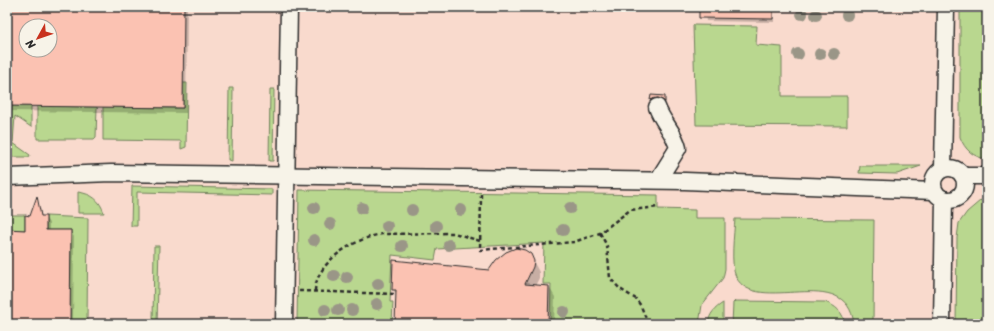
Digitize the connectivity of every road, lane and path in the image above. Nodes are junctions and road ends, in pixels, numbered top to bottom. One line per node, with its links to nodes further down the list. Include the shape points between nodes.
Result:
1 (289, 7): 8 (lane)
2 (946, 7): 5 (lane)
3 (956, 7): 5 (lane)
4 (657, 108): 9 (lane, via 676,139 678,148)
5 (953, 171): 6 (lane); 11 (lane, via 934,178); 11 (lane, via 965,181 964,191 961,195)
6 (987, 176)
7 (7, 177): 8 (lane, via 111,173)
8 (286, 177): 9 (lane); 15 (lane)
9 (658, 180): 11 (lane)
10 (481, 194): 14 (path)
11 (943, 197): 20 (lane); 21 (lane)
12 (659, 207): 13 (path, via 630,210)
13 (600, 233): 14 (path, via 574,242 480,250); 19 (path, via 607,246 610,278 620,289 636,299)
14 (480, 241): 16 (path, via 454,233 371,235 347,247 325,266 318,276)
15 (284, 290): 16 (path); 18 (lane)
16 (315, 291): 17 (path)
17 (396, 294)
18 (284, 324)
19 (648, 324)
20 (942, 324)
21 (952, 324)

